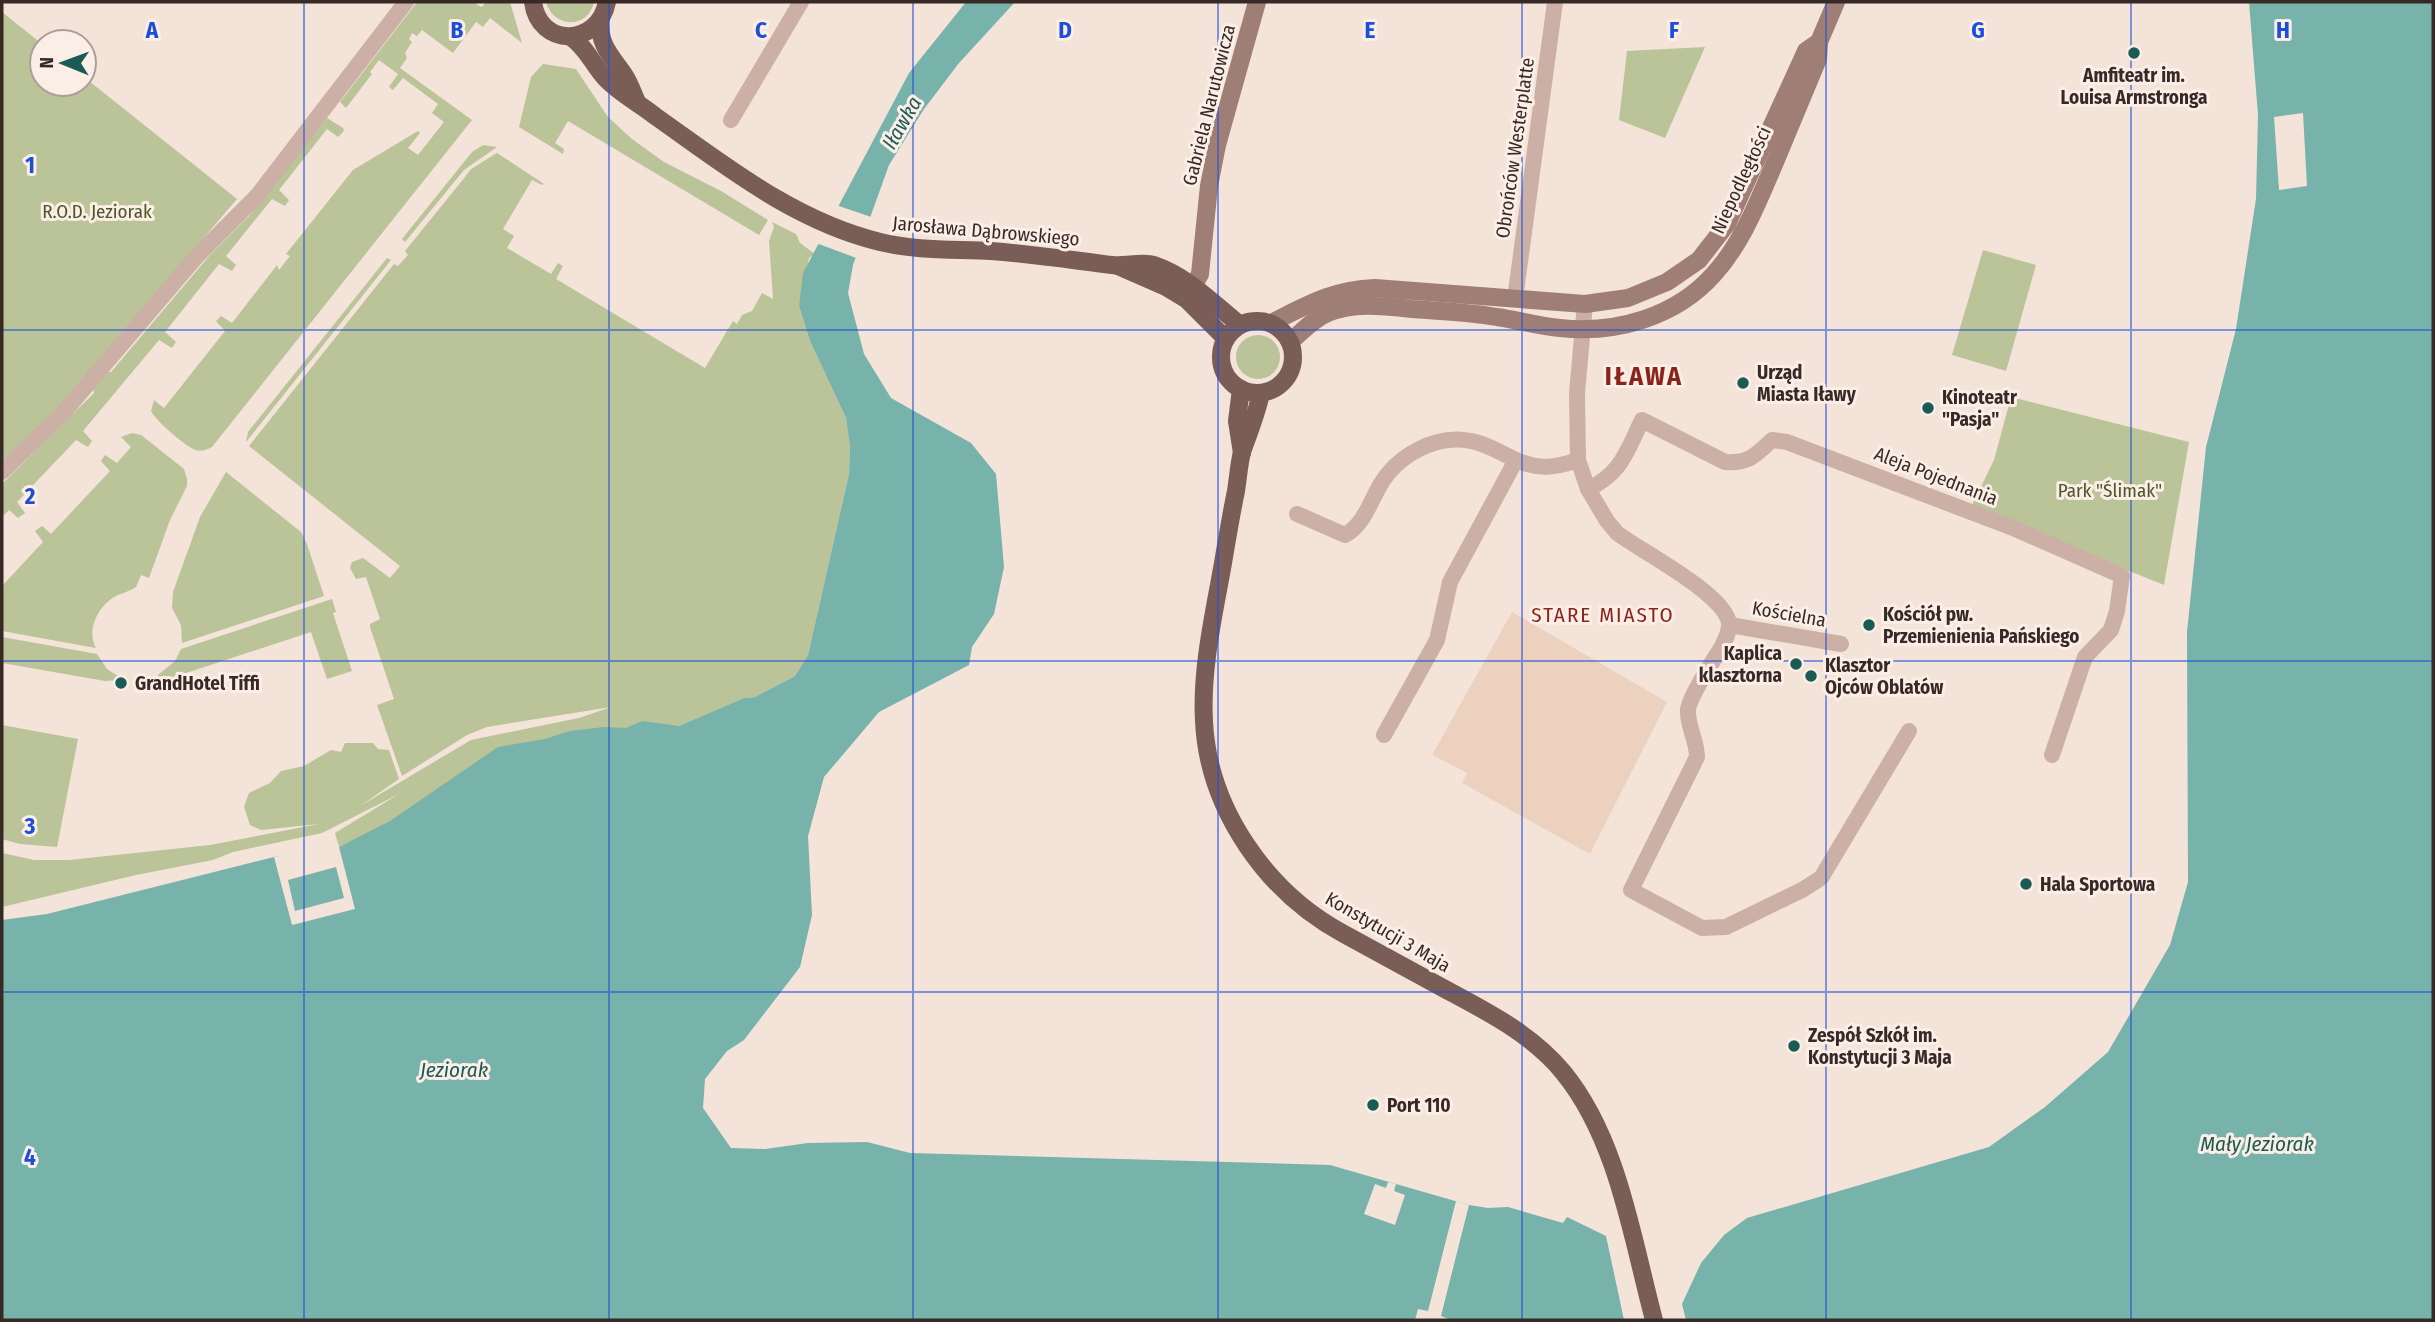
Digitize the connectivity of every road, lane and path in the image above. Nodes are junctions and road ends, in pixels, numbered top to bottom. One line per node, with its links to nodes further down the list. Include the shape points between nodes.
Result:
1 (406, 2): 26 (street, via 257,196 197,257 64,412)
2 (533, 2): 9 (main road, via 543,26)
3 (607, 2): 8 (main road)
4 (801, 2): 12 (street)
5 (1257, 2): 13 (main road, Gabriela Narutowicza, via 1217,145 1200,274)
6 (1555, 2): 14 (street, Obrońców Westerplatte)
7 (1836, 2): 10 (main road, Niepodległości)
8 (600, 22): 9 (main road); 11 (main road, Jarosława Dąbrowskiego, via 603,46 626,77)
9 (571, 37): 11 (main road, Jarosława Dąbrowskiego, via 582,44 616,90)
10 (1819, 42): 15 (main road, Niepodległości, via 1806,51 1739,200 1712,246 1683,273 1648,291); 18 (main road, Niepodległości, via 1818,59 1749,223 1714,274 1662,312 1624,325)
11 (637, 102): 13 (main road, Jarosława Dąbrowskiego, via 789,207 878,241 1118,266 1150,264 1171,272)
12 (731, 120)
13 (1190, 293): 17 (main road, Jarosława Dąbrowskiego); 19 (main road, Jarosława Dąbrowskiego)
14 (1515, 299): 15 (main road, Niepodległości); 16 (main road, Niepodległości, via 1349,289)
15 (1585, 304): 18 (street)
16 (1271, 323): 17 (main road); 20 (main road)
17 (1240, 325): 19 (main road)
18 (1583, 329): 20 (main road, Niepodległości, via 1368,305 1328,313); 25 (street, via 1577,393)
19 (1226, 339): 21 (main road, via 1223,367 1229,380)
20 (1290, 342): 22 (main road, via 1293,355 1285,380)
21 (1241, 389): 22 (main road); 23 (main road, Konstytucji 3 Maja, via 1237,421)
22 (1261, 393): 23 (main road, Konstytucji 3 Maja)
23 (1242, 453): 34 (main road, Konstytucji 3 Maja, via 1203,700 1206,747 1228,811 1260,865 1300,904 1338,932 1508,1025 1562,1070 1608,1149)
24 (1516, 460): 25 (street, via 1544,468); 28 (street, via 1471,441 1440,441 1412,451 1381,483 1357,529 1345,535); 32 (street, via 1450,582 1437,640)
25 (1578, 460): 27 (street)
26 (2, 472)
27 (1588, 489): 29 (street, via 1617,533 1706,592 1726,612); 33 (street, Aleja Pojednania, via 1615,472 1643,420 1725,462 1740,464 1772,440 1787,442 2013,528 2122,576 2110,630 2085,657)
28 (1297, 514)
29 (1730, 625): 30 (street, Kościelna); 31 (street, via 1688,706 1697,757 1631,890 1702,928 1715,929 1802,890 1821,878)
30 (1841, 644)
31 (1909, 731)
32 (1384, 735)
33 (2052, 755)
34 (1654, 1320)

